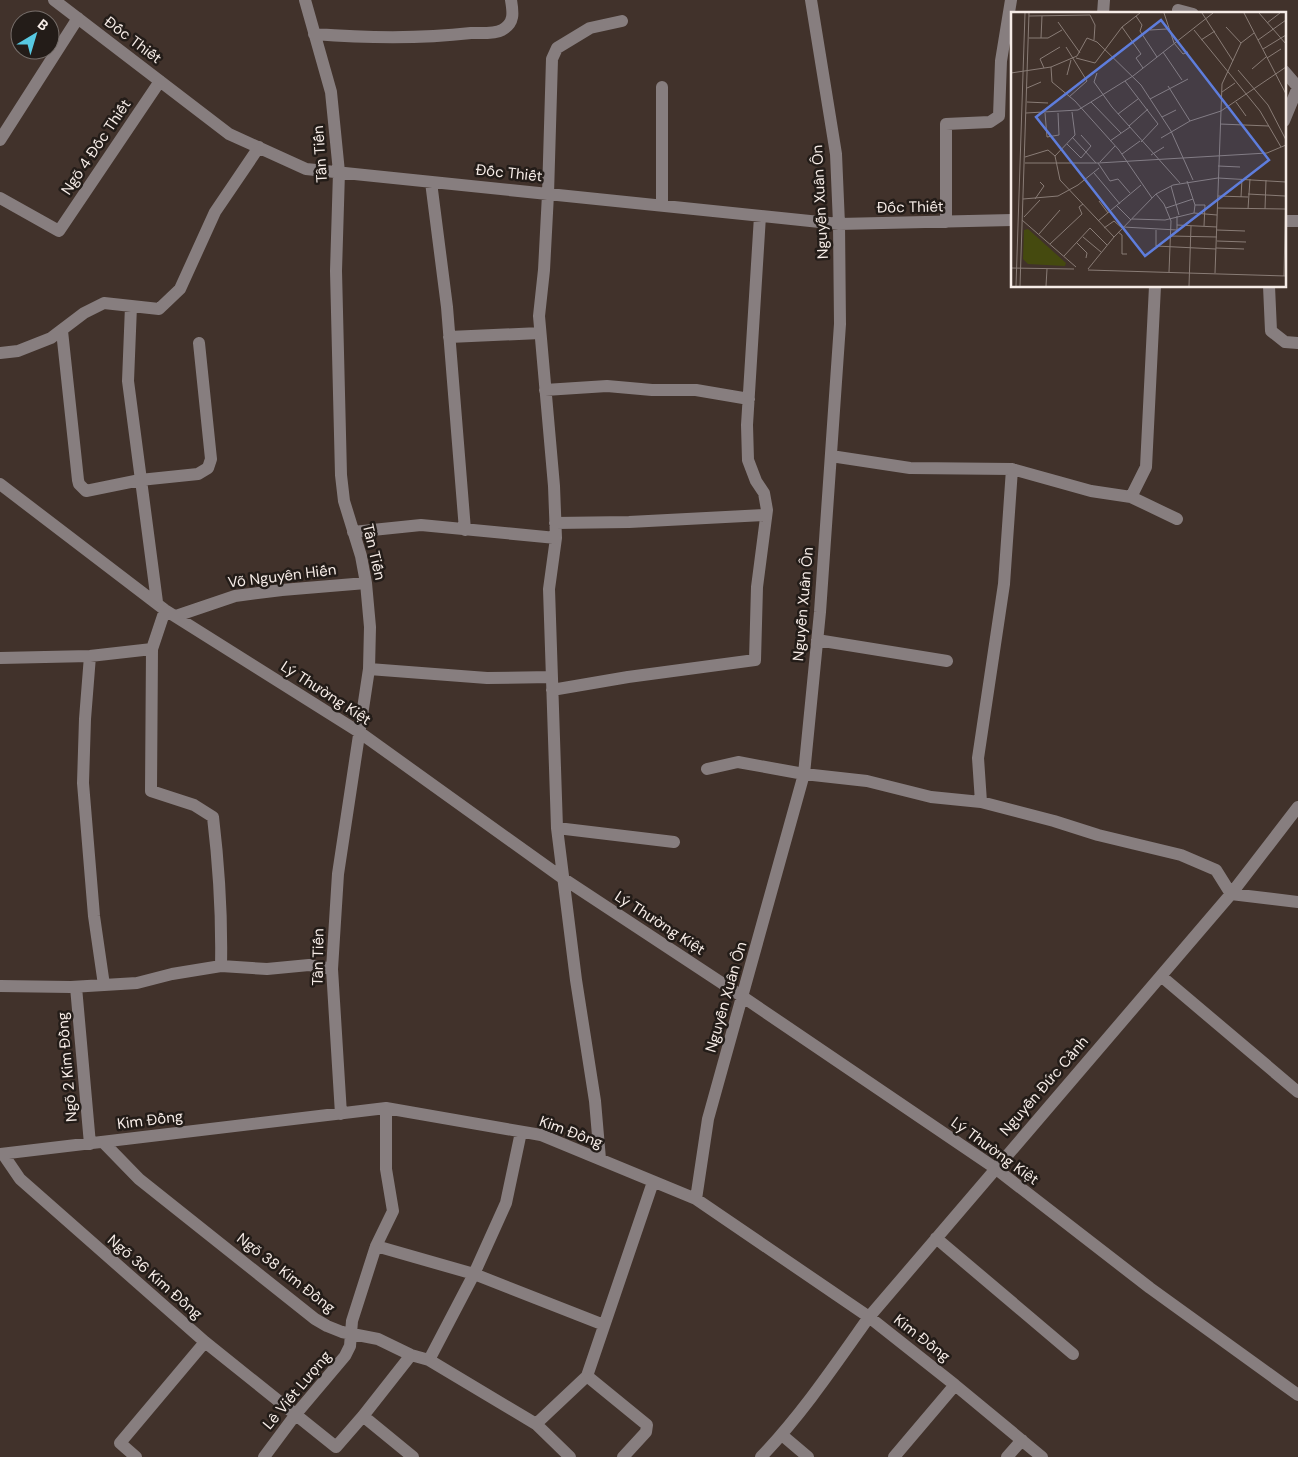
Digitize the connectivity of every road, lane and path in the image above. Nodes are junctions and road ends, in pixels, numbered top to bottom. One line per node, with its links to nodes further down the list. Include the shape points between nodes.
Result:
1 (54, 0): 8 (street, Đốc Thiết)
2 (305, 0): 10 (street, Tân Tiến)
3 (511, 0): 10 (street, via 514,15 501,30 431,37 362,38)
4 (811, 0): 26 (street, Nguyễn Xuân Ôn, via 836,154)
5 (1012, 0): 25 (street, via 1001,61 1000,116 990,122 946,124)
6 (1178, 10): 7 (street)
7 (1186, 12)
8 (78, 18): 12 (street, Đốc Thiết); 16 (street)
9 (622, 21): 20 (street, via 590,28 557,48 552,59)
10 (314, 34): 18 (street, Tân Tiến, via 331,92)
11 (1286, 73): 13 (street)
12 (160, 81): 17 (street, Đốc Thiết, via 229,134); 21 (street, Ngõ 4 Đốc Thiết, via 59,231)
13 (1298, 87): 15 (street)
14 (662, 88): 22 (street)
15 (1286, 116)
16 (0, 140)
17 (259, 147): 18 (street, Đốc Thiết, via 306,169); 29 (street, via 214,212 180,289 158,310)
18 (339, 172): 19 (street, Đốc Thiết); 47 (street, Tân Tiến, via 336,270 340,437 344,501)
19 (431, 182): 20 (street, Đốc Thiết); 32 (street)
20 (548, 194): 22 (street, Đốc Thiết); 31 (street)
21 (0, 198)
22 (662, 206): 23 (street, Đốc Thiết)
23 (760, 216): 26 (street, Đốc Thiết); 37 (street)
24 (1011, 220): 25 (street, Đốc Thiết)
25 (946, 222): 26 (street, Đốc Thiết)
26 (839, 224): 38 (street, Nguyễn Xuân Ôn, via 840,324)
27 (1155, 288): 42 (street, via 1146,467)
28 (1269, 288): 34 (street, via 1271,331 1285,342)
29 (131, 306): 30 (street, via 104,303 84,313); 40 (street, via 128,381)
30 (62, 331): 35 (street, via 18,351); 40 (street, via 79,484 90,491)
31 (540, 332): 32 (street); 36 (street)
32 (449, 337): 46 (street)
33 (199, 343): 40 (street, via 210,464 198,474)
34 (1298, 343)
35 (0, 353)
36 (545, 390): 37 (street, via 607,386 696,390); 45 (street)
37 (749, 399): 43 (street, via 748,460 764,493)
38 (831, 456): 39 (street, via 910,468); 51 (street, Nguyễn Xuân Ôn)
39 (1012, 469): 42 (street, via 1091,491); 62 (street, via 1004,584 978,758)
40 (140, 480): 50 (street)
41 (0, 484): 50 (street, Lý Thường Kiệt)
42 (1131, 497): 44 (street)
43 (766, 515): 45 (street); 58 (street, via 757,586 755,660 628,676)
44 (1177, 519)
45 (555, 523): 48 (street)
46 (466, 530): 47 (street, via 420,525); 48 (street)
47 (353, 532): 49 (street, Tân Tiến)
48 (556, 538): 57 (street, via 549,589)
49 (366, 583): 50 (street, Võ Nguyên Hiến, via 235,596); 56 (street, Tân Tiến)
50 (166, 609): 52 (street); 59 (street, Lý Thường Kiệt)
51 (817, 640): 55 (street); 61 (street, Nguyễn Xuân Ôn)
52 (152, 649): 53 (street); 69 (street, via 151,791 194,804 213,817 220,876)
53 (90, 656): 54 (street); 72 (street, via 83,783 94,916)
54 (0, 658)
55 (947, 662)
56 (369, 668): 57 (street, via 487,678); 59 (street, Tân Tiến)
57 (552, 677): 58 (street)
58 (552, 690): 64 (street)
59 (359, 732): 66 (street, Lý Thường Kiệt); 70 (street, Tân Tiến, via 338,874)
60 (707, 769): 61 (street, via 738,762)
61 (804, 774): 62 (street, via 867,781 931,797); 75 (street, Nguyễn Xuân Ôn)
62 (981, 802): 67 (street, via 1181,855 1216,870)
63 (1298, 807): 67 (street, Nguyễn Đức Cảnh)
64 (557, 828): 65 (street); 66 (street)
65 (674, 842)
66 (564, 879): 75 (street, Lý Thường Kiệt); 82 (street)
67 (1231, 894): 68 (street); 71 (street, Nguyễn Đức Cảnh)
68 (1298, 902)
69 (221, 966): 70 (street, via 267,969 309,965); 72 (street, via 137,983)
70 (332, 969): 78 (street, Tân Tiến)
71 (1161, 976): 76 (street); 83 (street, Nguyễn Đức Cảnh)
72 (104, 985): 74 (street)
73 (0, 986): 74 (street)
74 (76, 987): 80 (street, Ngõ 2 Kim Đồng)
75 (743, 997): 83 (street, Lý Thường Kiệt); 85 (street, Nguyễn Xuân Ôn, via 708,1119)
76 (1298, 1092)
77 (386, 1108): 78 (street, Kim Đồng); 79 (street, Kim Đồng); 87 (street, Lê Viết Lượng, via 386,1169 392,1211)
78 (341, 1114): 80 (street, Kim Đồng)
79 (521, 1132): 82 (street, Kim Đồng, via 541,1135); 88 (street, via 506,1203)
80 (97, 1143): 81 (street, Kim Đồng); 91 (street, Ngõ 38 Kim Đồng, via 315,1318)
81 (2, 1154): 92 (street, Ngõ 36 Kim Đồng, via 20,1180)
82 (600, 1159): 84 (street, Kim Đồng)
83 (995, 1168): 86 (street, Nguyễn Đức Cảnh); 98 (street, Lý Thường Kiệt, via 1150,1288)
84 (653, 1182): 85 (street, Kim Đồng); 90 (street)
85 (696, 1199): 89 (street, Kim Đồng)
86 (936, 1238): 89 (street, Nguyễn Đức Cảnh); 93 (street)
87 (376, 1246): 88 (street); 91 (street, Lê Viết Lượng, via 352,1321)
88 (474, 1274): 90 (street); 95 (street)
89 (869, 1316): 97 (street, Kim Đồng); 102 (street, Nguyễn Đức Cảnh)
90 (604, 1325): 96 (street)
91 (352, 1335): 94 (street, Ngõ 38 Kim Đồng, via 378,1339); 99 (street, Lê Viết Lượng, via 346,1356)
92 (205, 1342): 99 (street, Ngõ 36 Kim Đồng); 105 (street, via 120,1443)
93 (1073, 1354)
94 (411, 1355): 95 (street, Ngõ 38 Kim Đồng); 100 (street)
95 (429, 1360): 101 (street, Ngõ 38 Kim Đồng)
96 (587, 1376): 101 (street); 108 (street, via 647,1425 646,1432)
97 (956, 1385): 103 (street, Kim Đồng); 111 (street)
98 (1298, 1395)
99 (296, 1414): 100 (street, Ngõ 36 Kim Đồng, via 336,1447); 104 (street, Lê Viết Lượng)
100 (363, 1416): 106 (street)
101 (536, 1424): 107 (street, Ngõ 38 Kim Đồng)
102 (782, 1435): 109 (street, Nguyễn Đức Cảnh); 110 (street)
103 (1022, 1440): 112 (street); 113 (street, Kim Đồng)
104 (271, 1454)
105 (136, 1457)
106 (413, 1457)
107 (570, 1457)
108 (623, 1457)
109 (761, 1457)
110 (808, 1457)
111 (894, 1457)
112 (1007, 1457)
113 (1042, 1457)

